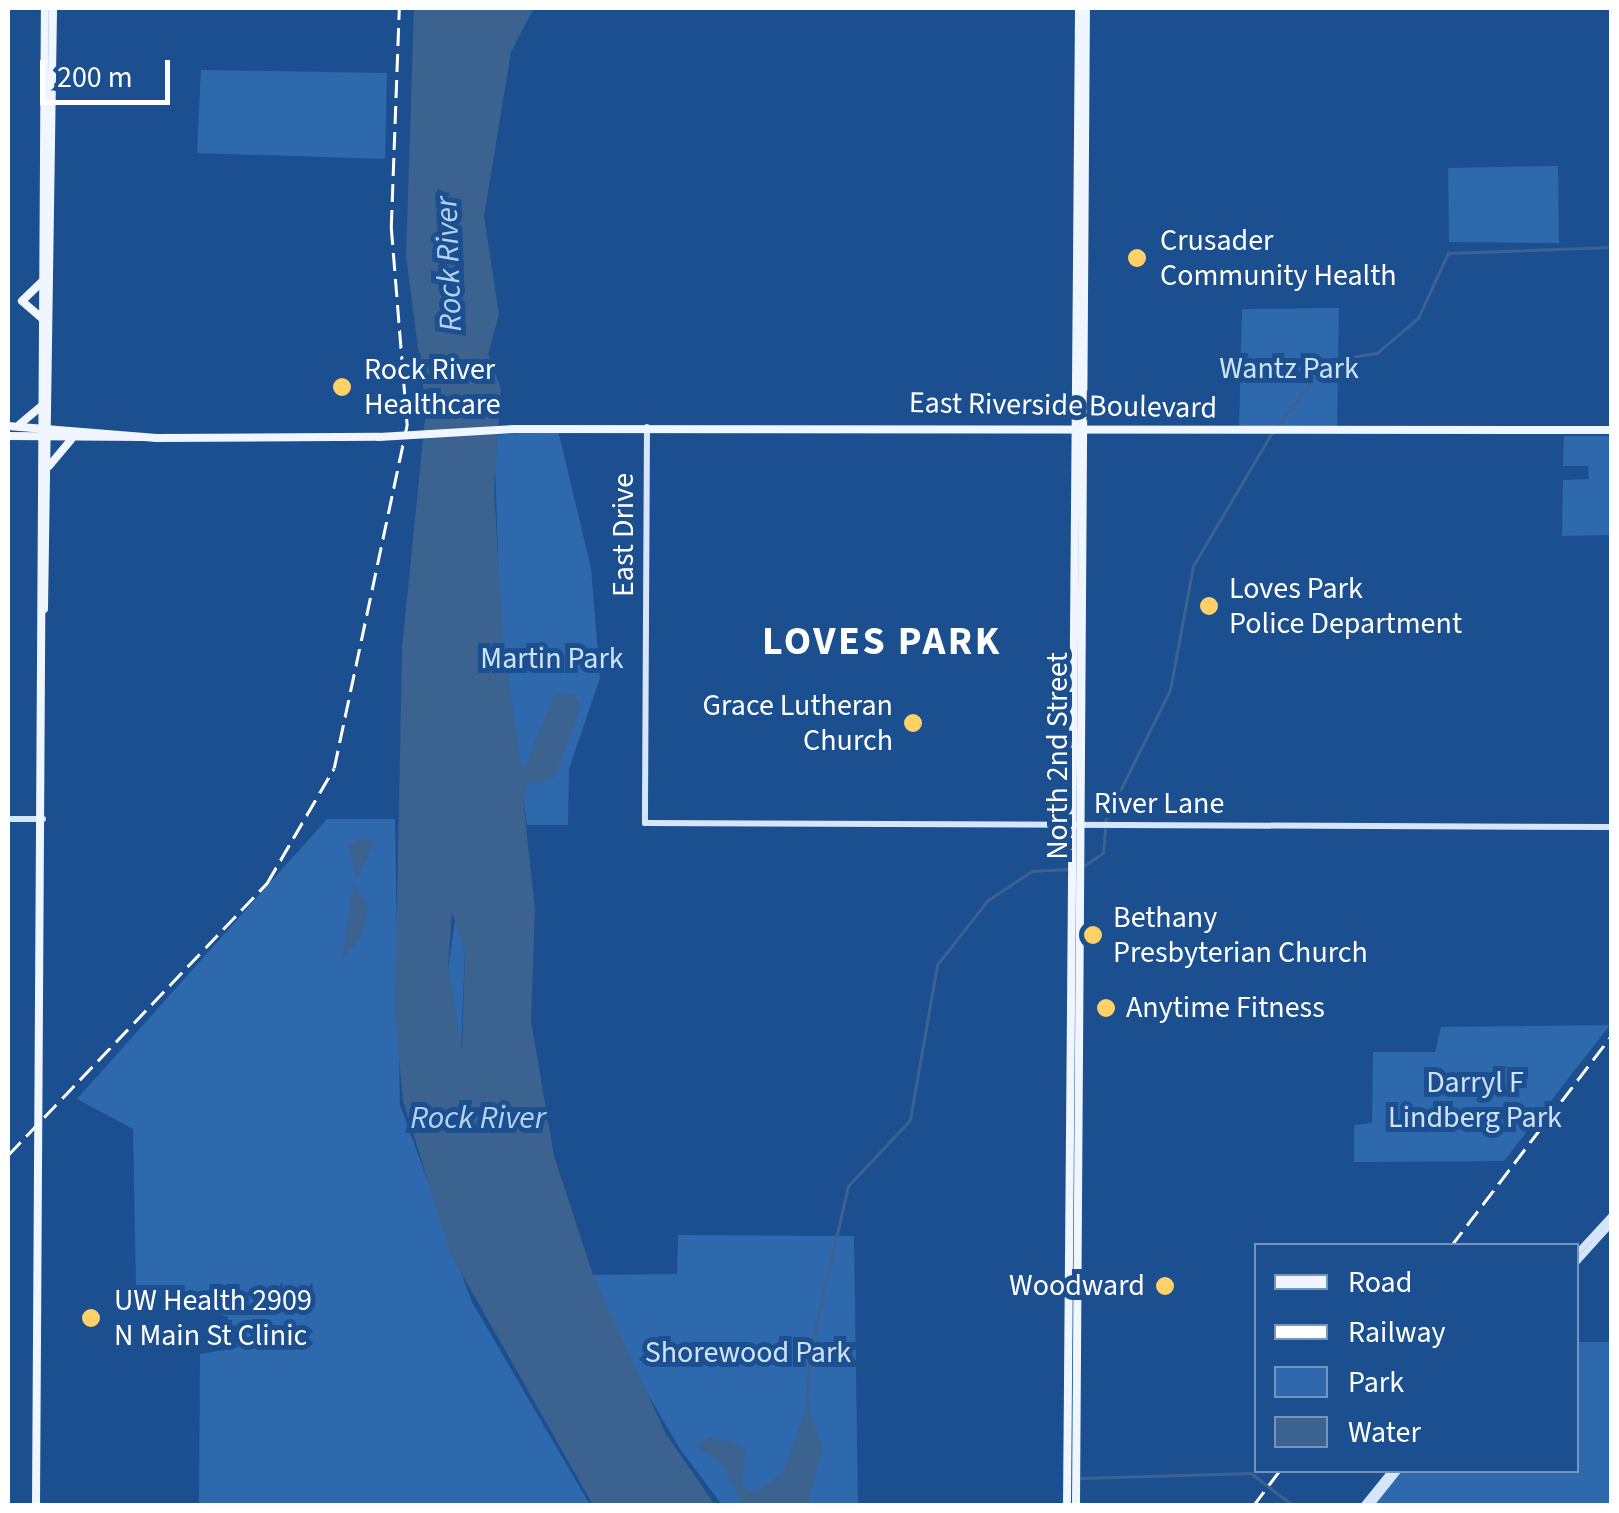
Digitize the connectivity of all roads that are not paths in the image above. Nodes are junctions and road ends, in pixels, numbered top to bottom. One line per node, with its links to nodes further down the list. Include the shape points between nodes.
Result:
1 (45, 8): 6 (main road)
2 (53, 8): 9 (main road)
3 (1083, 8): 5 (main road, North 2nd Street); 8 (main road, North 2nd Street)
4 (1095, 8): 5 (main road)
5 (1087, 26): 8 (main road, North 2nd Street)
6 (45, 276): 7 (main road); 7 (main road, via 22,301)
7 (44, 321): 9 (main road)
8 (1081, 351): 14 (main road, North 2nd Street); 15 (main road, North 2nd Street)
9 (47, 407): 11 (main road); 13 (main road); 16 (main road)
10 (647, 426): 14 (main road, East Riverside Boulevard); 17 (main road, East Riverside Boulevard, bridge, via 379,437); 22 (street, East Drive)
11 (80, 430): 16 (main road); 17 (main road)
12 (1612, 430): 15 (main road, East Riverside Boulevard)
13 (12, 431): 16 (main road); 19 (main road)
14 (1074, 432): 15 (main road, East Riverside Boulevard); 23 (main road, North 2nd Street)
15 (1085, 432): 23 (main road, North 2nd Street)
16 (46, 433): 18 (main road); 19 (main road)
17 (144, 436): 18 (main road)
18 (73, 439): 19 (main road)
19 (44, 466): 21 (main road)
20 (8, 819): 21 (street)
21 (44, 819): 32 (main road)
22 (645, 823): 23 (street, River Lane)
23 (1076, 826): 24 (street, River Lane); 25 (main road, North 2nd Street)
24 (1612, 827)
25 (1076, 873): 33 (main road, North 2nd Street); 34 (main road, North 2nd Street)
26 (1612, 1215): 28 (street)
27 (1612, 1224): 29 (street)
28 (1579, 1251)
29 (1579, 1259)
30 (1390, 1473): 35 (street)
31 (1396, 1473): 35 (street)
32 (36, 1506)
33 (1067, 1506)
34 (1076, 1506)
35 (1366, 1506)

